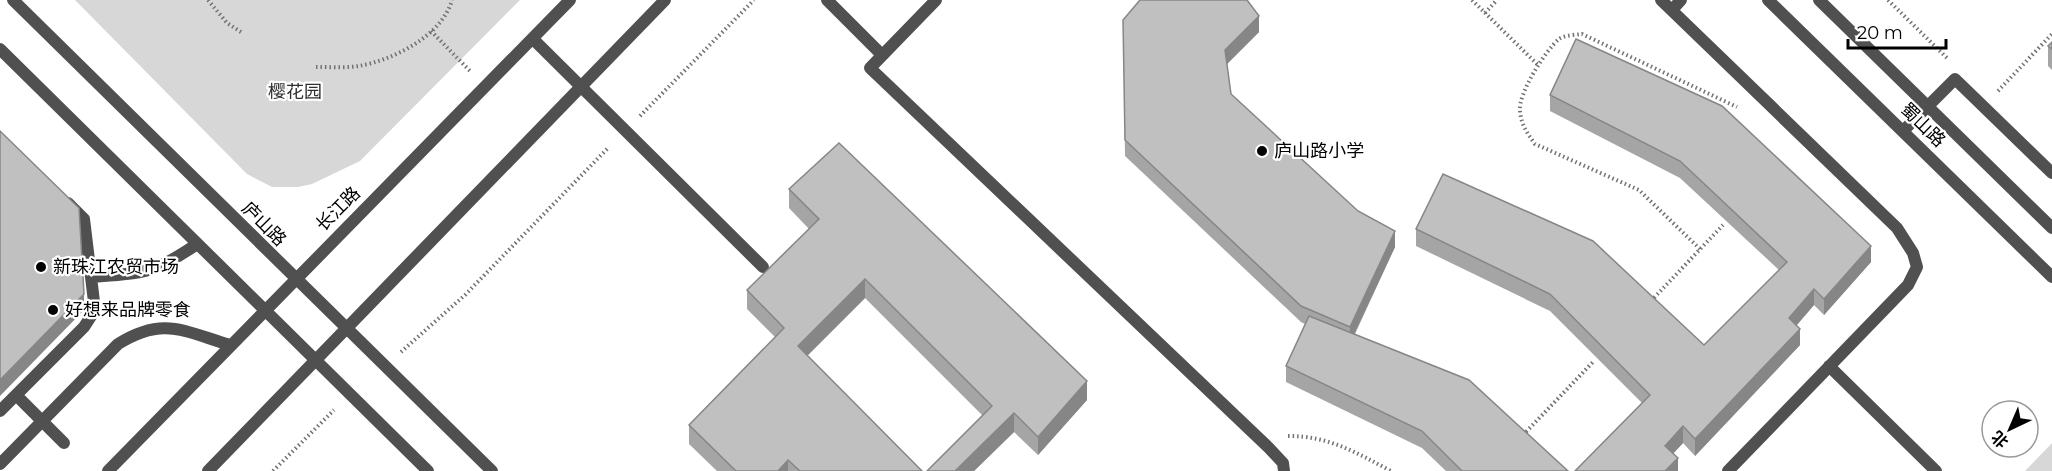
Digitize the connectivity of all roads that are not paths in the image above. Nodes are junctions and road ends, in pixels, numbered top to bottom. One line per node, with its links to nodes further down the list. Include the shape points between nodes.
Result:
1 (12, 0): 24 (street, 庐山路)
2 (570, 0): 11 (street, 长江路)
3 (665, 0): 14 (street)
4 (826, 0): 13 (street)
5 (936, 0): 13 (street)
6 (1661, 0): 10 (street)
7 (1681, 0): 10 (street)
8 (1768, 0): 16 (street, 蜀山路)
9 (1819, 0): 15 (street, 蜀山路)
10 (1672, 10): 29 (street, via 1897,228 1913,253 1917,267 1908,285)
11 (533, 39): 14 (street); 24 (street, 长江路)
12 (0, 49): 20 (street)
13 (882, 55): 39 (street, via 870,68 1257,436 1283,463)
14 (580, 86): 21 (street); 26 (street)
15 (1928, 106): 16 (street); 17 (street, via 1955,79); 19 (street, 蜀山路)
16 (1903, 131): 23 (street, 蜀山路)
17 (2052, 173)
18 (59, 194): 22 (street, via 84,219)
19 (2052, 228)
20 (197, 244): 22 (street, via 168,264 146,272); 25 (street)
21 (763, 267)
22 (91, 277): 30 (street, via 95,310 84,327)
23 (2052, 277)
24 (294, 279): 25 (street, 长江路); 26 (street, 庐山路)
25 (264, 310): 27 (street, 长江路); 28 (street)
26 (347, 330): 28 (street); 38 (street, 庐山路)
27 (230, 345): 32 (street, via 171,327 139,331 118,344); 35 (street, 长江路)
28 (317, 362): 36 (street); 37 (street)
29 (1829, 366): 40 (street); 41 (street)
30 (16, 395): 31 (street); 32 (street)
31 (0, 411)
32 (42, 421): 33 (street); 34 (street)
33 (64, 442)
34 (0, 464)
35 (108, 471)
36 (208, 471)
37 (428, 471)
38 (492, 471)
39 (1284, 471)
40 (1728, 471)
41 (1936, 471)

